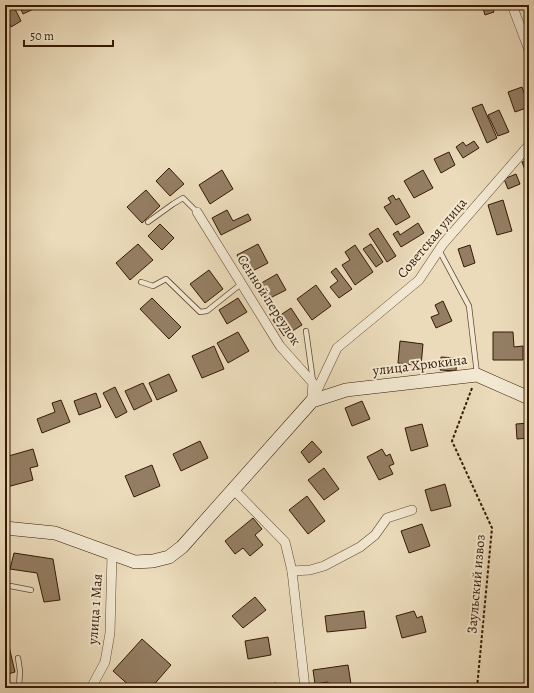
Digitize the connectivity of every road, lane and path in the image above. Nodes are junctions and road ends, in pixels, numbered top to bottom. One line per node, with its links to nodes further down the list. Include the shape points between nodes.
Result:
1 (512, 5): 2 (street)
2 (529, 50)
3 (529, 145): 6 (street, Советская улица)
4 (197, 212): 5 (lane, via 183,198); 8 (street, Сенной переулок)
5 (148, 222)
6 (439, 250): 10 (lane, via 469,306); 13 (street, Советская улица, via 419,280 337,348)
7 (141, 282): 8 (lane, via 153,286 166,280 200,312 207,311)
8 (241, 284): 11 (street, Сенной переулок, via 280,346)
9 (306, 331): 11 (lane)
10 (477, 375): 12 (street, улица Хрюкина); 13 (street, улица Хрюкина, via 346,390); 25 (path, Заульский извоз, via 452,441 492,528)
11 (313, 383): 13 (street)
12 (529, 398)
13 (312, 401): 14 (street)
14 (234, 490): 17 (street, via 182,547 169,557 135,562); 18 (street, via 284,542)
15 (412, 510): 18 (street, via 387,518 375,535 360,547 324,566)
16 (5, 528): 17 (street, via 55,533)
17 (112, 553): 23 (street, улица 1 Мая, via 110,633 104,662)
18 (292, 571): 24 (street)
19 (5, 585): 20 (lane)
20 (31, 590)
21 (18, 658): 22 (lane)
22 (18, 688)
23 (91, 688)
24 (305, 688)
25 (477, 688)

